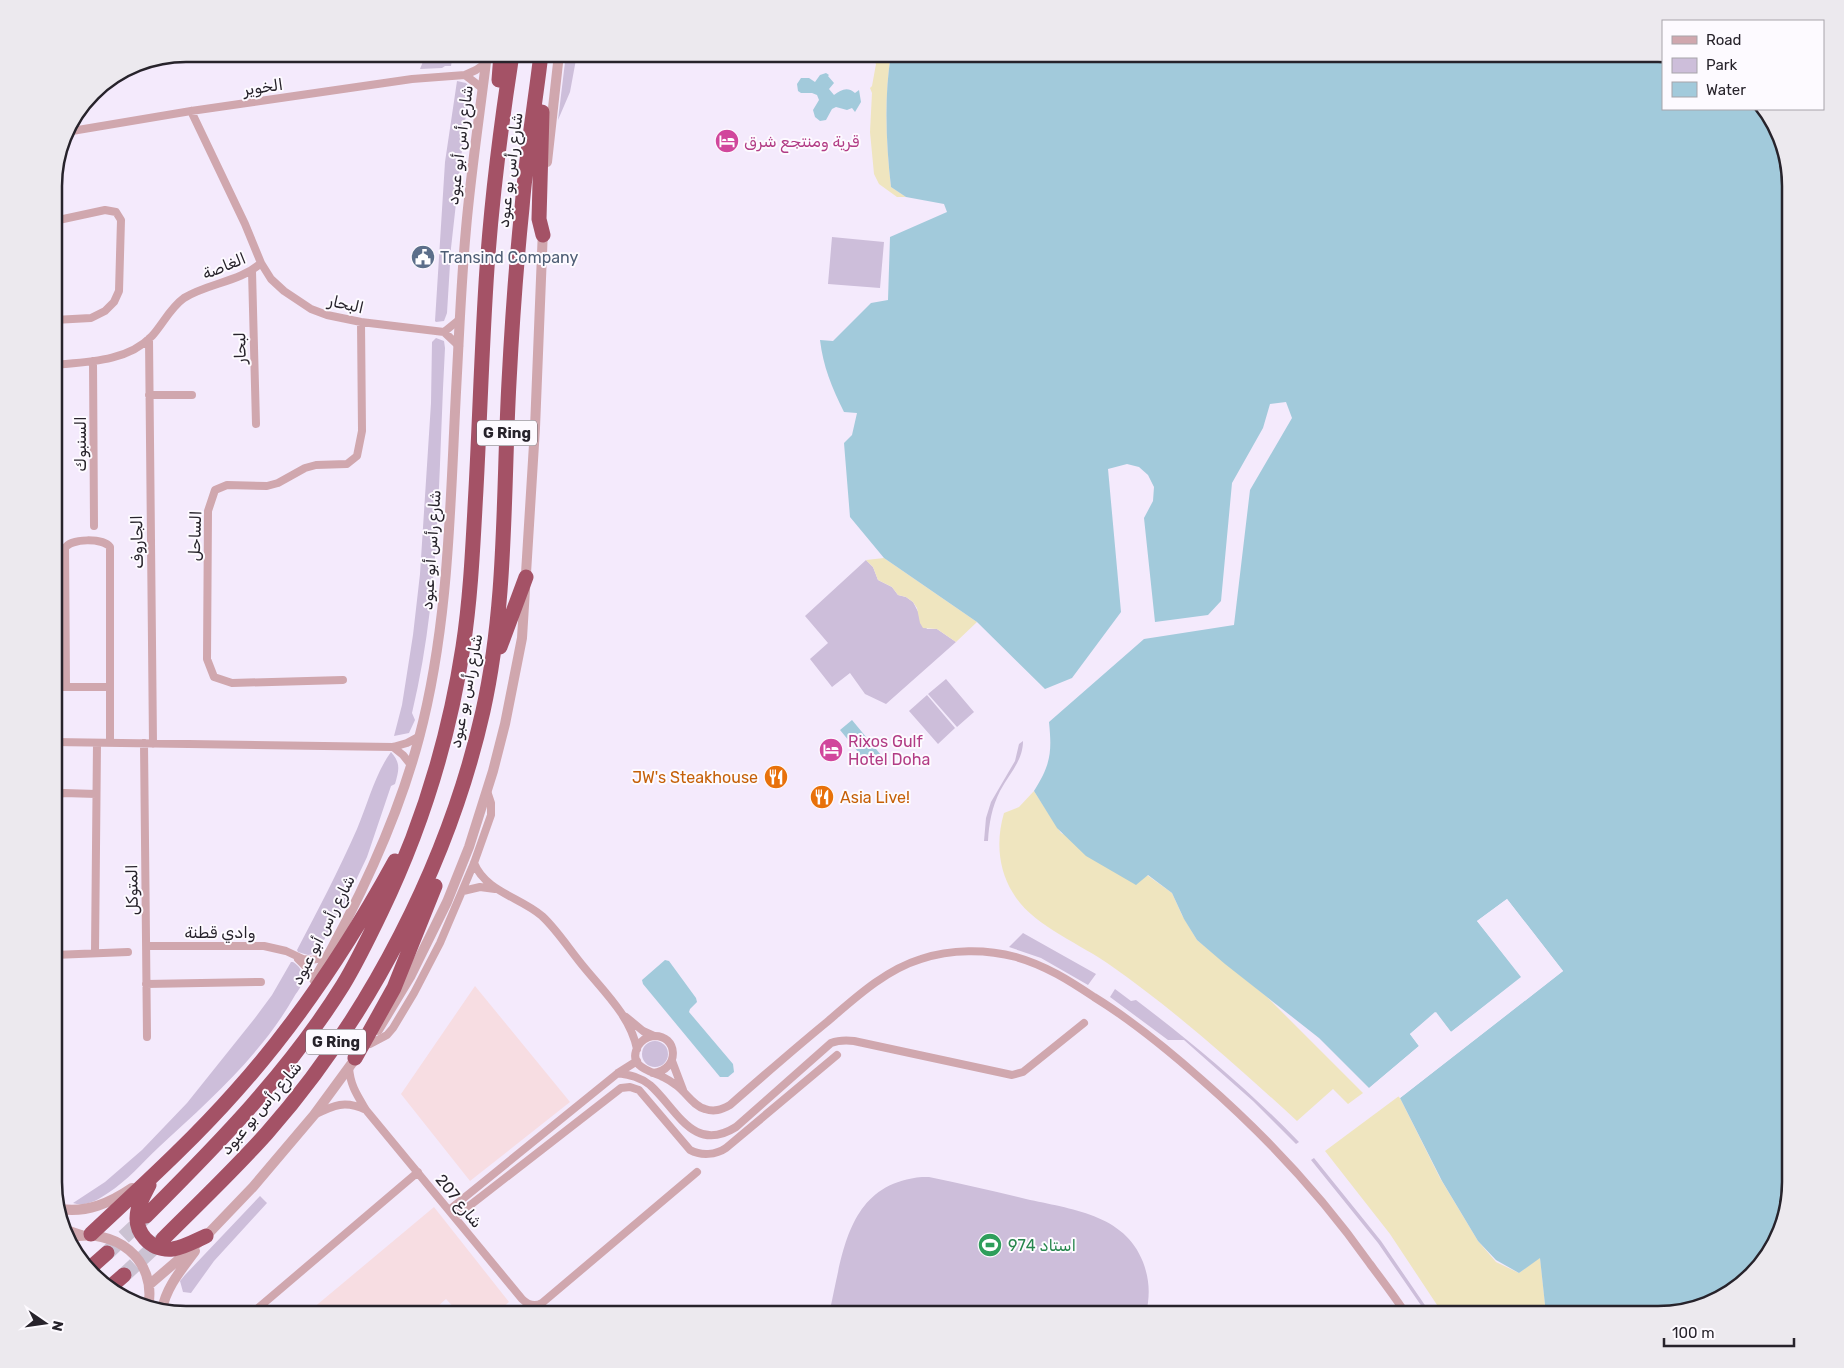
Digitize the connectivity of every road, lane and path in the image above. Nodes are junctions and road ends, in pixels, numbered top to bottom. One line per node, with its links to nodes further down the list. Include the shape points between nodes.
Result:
1 (482, 63): 8 (street, الخوير)
2 (485, 63): 9 (street, شارع رأس أبو عبود)
3 (501, 63): 11 (highway, via 498,91)
4 (511, 63): 11 (highway, شارع رأس بو عبود)
5 (542, 63): 30 (highway, شارع رأس بو عبود / G Ring, via 522,206 509,382 502,574)
6 (543, 63): 14 (highway, via 539,219)
7 (559, 63): 14 (street)
8 (465, 75): 9 (street); 10 (street, الخوير, via 412,79)
9 (482, 88): 17 (street, شارع رأس أبو عبود, via 465,232)
10 (191, 111): 12 (street, الخوير); 15 (street, الغاصة)
11 (502, 118): 45 (highway, شارع رأس بو عبود / G Ring, via 487,266 469,601 456,684 442,747)
12 (76, 130)
13 (63, 219): 18 (street, via 105,210 116,212 121,220 119,290 114,302 91,318)
14 (543, 235): 29 (street)
15 (261, 263): 16 (street, الغاصة); 19 (street, البحار, via 271,279 296,301 327,315)
16 (252, 271): 21 (street, الغاصة, via 213,284 184,299); 27 (street, لبحار)
17 (460, 319): 20 (street); 22 (street, شارع رأس أبو عبود)
18 (63, 320)
19 (361, 322): 20 (street, البحار); 31 (street, الساحل, via 362,431 357,456 347,464 305,468 267,486 227,485 216,490 208,512 207,659 214,677 232,683)
20 (444, 332): 22 (street)
21 (148, 340): 23 (street, الغاصة, via 115,357); 26 (street, الجاروف)
22 (459, 346): 35 (street, شارع رأس أبو عبود, via 444,591 434,667)
23 (93, 361): 24 (street, الغاصة); 28 (street, السنبوك)
24 (63, 364)
25 (192, 395): 26 (street)
26 (149, 396): 39 (street, الجاروف)
27 (256, 424)
28 (94, 526)
29 (526, 577): 30 (highway); 42 (street, via 522,638 505,724)
30 (490, 674): 46 (highway, شارع رأس بو عبود / G Ring, via 472,754)
31 (343, 680)
32 (63, 686): 33 (street)
33 (66, 686): 34 (street); 34 (street, via 65,548 75,541 104,542 110,547)
34 (110, 687): 38 (street)
35 (420, 736): 40 (street); 41 (street, شارع رأس أبو عبود)
36 (63, 742): 37 (street)
37 (97, 743): 38 (street); 44 (street)
38 (110, 743): 39 (street)
39 (148, 743): 40 (street); 50 (street, المتوكل)
40 (393, 747): 41 (street)
41 (411, 765): 55 (street, شارع رأس أبو عبود, via 377,856)
42 (487, 791): 47 (street, via 491,815); 64 (street, via 447,902 410,977)
43 (63, 793): 44 (street)
44 (96, 794): 52 (street)
45 (423, 809): 60 (highway, via 340,953); 81 (highway, شارع رأس بو عبود / G Ring, via 391,893 328,1008 284,1070 222,1141)
46 (455, 809): 68 (highway, via 435,885 408,957); 87 (highway, شارع رأس بو عبود / G Ring, via 408,921 336,1041 268,1132)
47 (474, 864): 48 (street, via 482,878); 49 (street)
48 (495, 888): 49 (street); 59 (street, via 526,904 542,917)
49 (463, 891): 64 (street, via 404,1010 387,1035)
50 (146, 946): 54 (street, وادي قطنة, via 264,946); 58 (street, المتوكل)
51 (128, 952): 52 (street)
52 (95, 953): 53 (street)
53 (63, 955)
54 (292, 955): 55 (street, وادي قطنة, via 311,960); 56 (street, وادي قطنة, via 306,967)
55 (328, 956): 56 (street, شارع رأس أبو عبود)
56 (314, 981): 60 (street, شارع رأس أبو عبود)
57 (261, 982): 58 (street)
58 (146, 984): 63 (street, المتوكل)
59 (622, 1014): 62 (street); 65 (street, via 634,1036)
60 (293, 1020): 78 (highway, via 236,1091)
61 (1084, 1024): 72 (street, via 1023,1072 1012,1075 854,1041 835,1041 736,1127 713,1135 689,1128 650,1085)
62 (654, 1036): 65 (street, via 643,1040); 67 (street, via 670,1044)
63 (147, 1037)
64 (370, 1044): 68 (street)
65 (637, 1050): 69 (street)
66 (837, 1055): 82 (street, via 723,1151 698,1153 686,1146 639,1090 621,1088)
67 (672, 1061): 71 (street, via 668,1068); 73 (street)
68 (352, 1063): 74 (street, via 352,1086); 75 (street)
69 (639, 1064): 70 (street); 71 (street); 72 (street)
70 (618, 1073): 72 (street); 80 (street)
71 (653, 1073): 73 (street)
72 (632, 1076)
73 (684, 1091): 96 (street, via 703,1109 722,1110 856,998 895,970 921,959 967,951 1015,957 1065,979 1124,1016 1156,1039 1235,1108 1291,1165 1346,1230)
74 (366, 1110): 75 (street, via 344,1104); 76 (street, شارع 207)
75 (314, 1115): 85 (street)
76 (418, 1172): 80 (street, شارع 207); 95 (street)
77 (697, 1172): 82 (street, شارع 207, via 538,1305 522,1300)
78 (156, 1173): 79 (street, via 99,1206); 84 (highway); 85 (highway, via 138,1211 138,1227 145,1239 165,1249 181,1247)
79 (66, 1209)
80 (449, 1210): 82 (street, شارع 207)
81 (146, 1216)
82 (455, 1217)
83 (73, 1232): 84 (street)
84 (86, 1235): 86 (street); 92 (street, via 108,1237 123,1244 144,1269)
85 (206, 1236): 92 (street); 94 (street, via 174,1281)
86 (75, 1237)
87 (163, 1239)
88 (107, 1253): 89 (highway)
89 (94, 1264)
90 (124, 1275): 91 (highway)
91 (115, 1283)
92 (149, 1285): 93 (street)
93 (148, 1299)
94 (164, 1303)
95 (260, 1306)
96 (1400, 1306)

